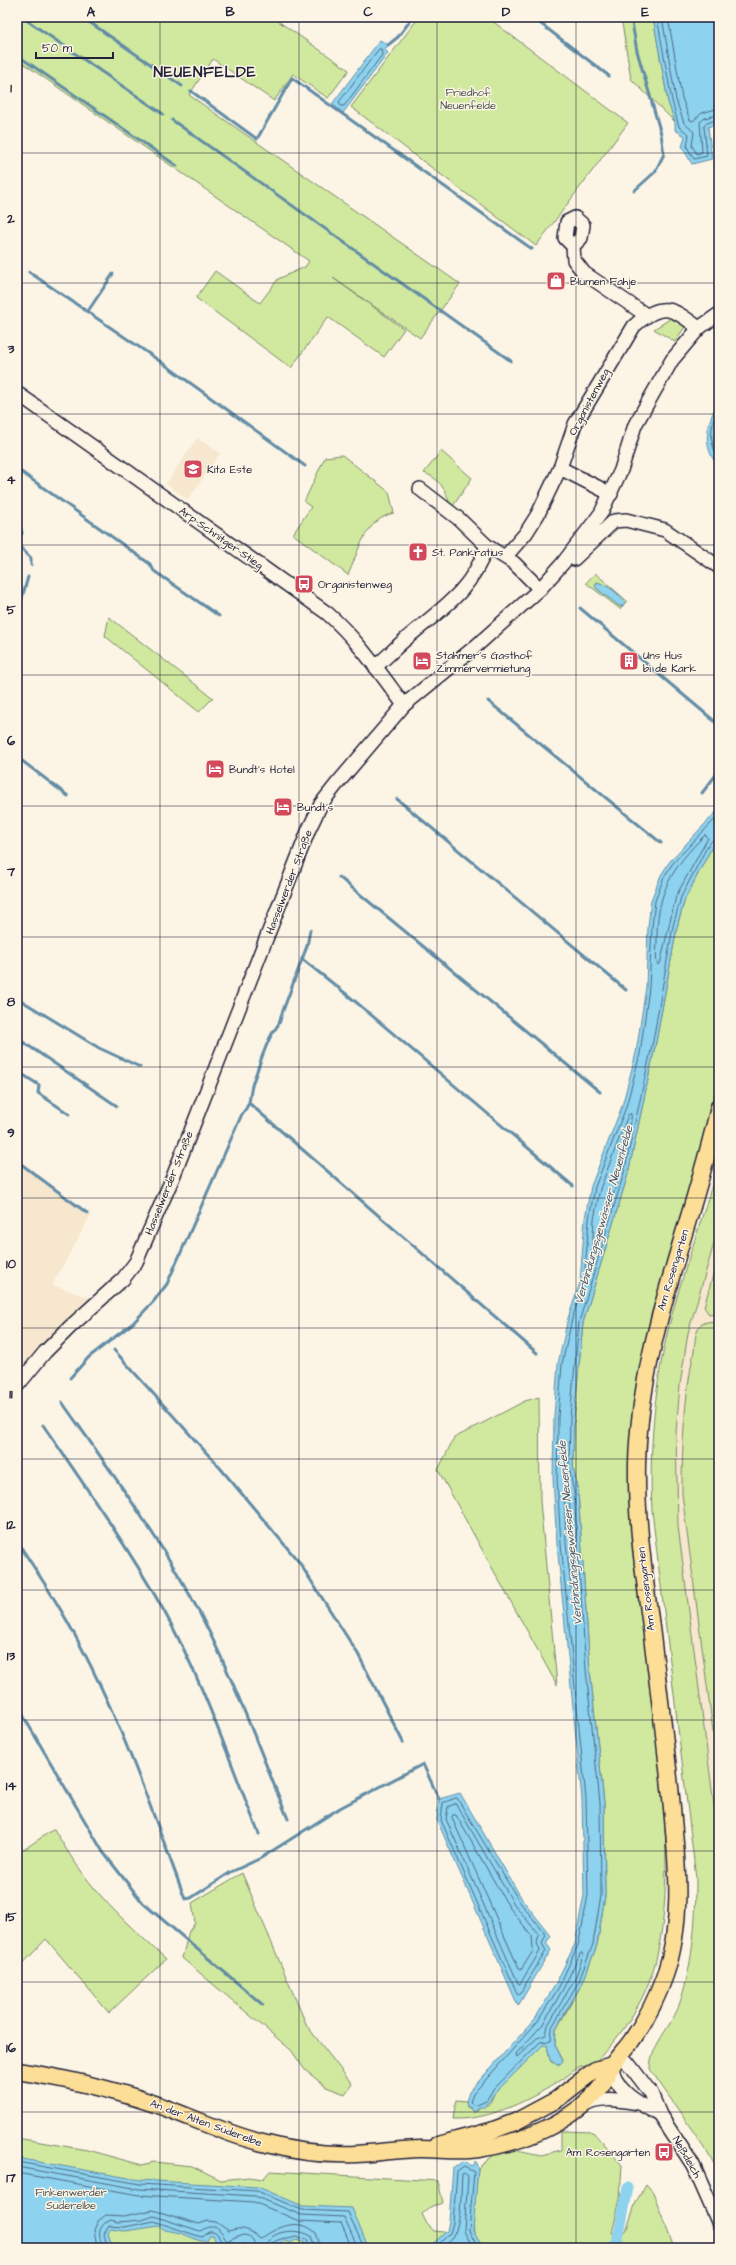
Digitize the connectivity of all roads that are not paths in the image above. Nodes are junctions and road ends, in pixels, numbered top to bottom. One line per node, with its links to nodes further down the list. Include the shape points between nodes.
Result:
1 (573, 246): 3 (street, via 574,260 584,273)
2 (719, 314): 4 (street, Hasselwerder Straße)
3 (646, 315): 4 (street, Organistenweg, via 665,309 676,311); 6 (street, Organistenweg, via 634,326 588,400)
4 (699, 328): 8 (street, Hasselwerder Straße, via 672,360 653,390 635,426)
5 (17, 393): 14 (street, Arp-Schnitger-Stieg, via 316,604 344,628)
6 (560, 468): 8 (street); 10 (street, Organistenweg, via 538,514)
7 (420, 490): 9 (street, via 459,519)
8 (611, 494): 11 (street, Hasselwerder Straße, via 601,513)
9 (487, 546): 10 (street); 14 (street, via 467,586)
10 (506, 556): 13 (street)
11 (563, 563): 12 (street, via 576,559 614,521 626,520 665,530); 13 (street, Hasselwerder Straße)
12 (719, 567)
13 (540, 588): 15 (street, Hasselwerder Straße, via 475,647)
14 (375, 667): 15 (street, Arp-Schnitger-Stieg)
15 (404, 705): 17 (street, Hasselwerder Straße, via 322,804 173,1177 136,1262 123,1279 45,1352)
16 (719, 1107): 18 (main road, Am Rosengarten, via 702,1174 656,1324 640,1418 637,1463 641,1549 667,1760 677,1863 677,1902 672,1948 660,1989 644,2021)
17 (17, 1386)
18 (616, 2060): 20 (street, Neßdeich, via 614,2075 618,2084); 21 (main road, An der Alten Süderelbe, via 601,2087); 22 (street, Neßdeich, via 628,2063 651,2092); 23 (main road, An der Alten Süderelbe, via 595,2070 556,2100 515,2122 486,2133)
19 (17, 2071): 23 (main road, An der Alten Süderelbe, via 83,2082 154,2104 241,2137 286,2149 339,2154)
20 (639, 2103): 21 (street, via 602,2100); 22 (street, Neßdeich)
21 (578, 2109): 23 (main road, An der Alten Süderelbe, via 543,2129 499,2145 449,2152)
22 (660, 2115): 24 (street, Neßdeich, via 693,2165)
23 (422, 2149)
24 (719, 2224)

